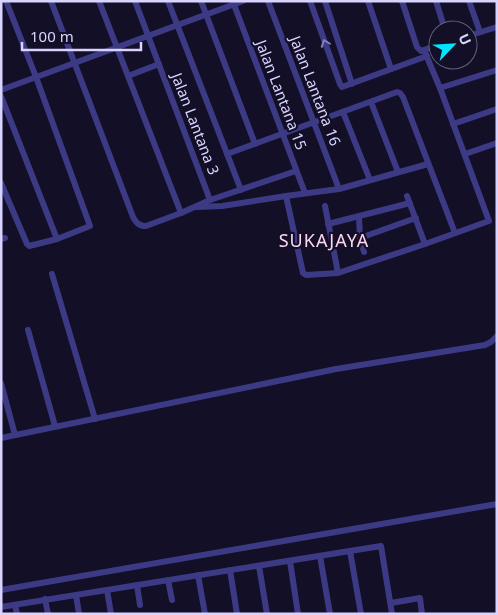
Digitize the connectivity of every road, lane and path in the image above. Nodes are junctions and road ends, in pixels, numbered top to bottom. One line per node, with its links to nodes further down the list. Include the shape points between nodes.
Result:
1 (6, 1): 29 (street)
2 (51, 1): 24 (street)
3 (99, 1): 22 (street)
4 (135, 1): 21 (street, Jalan Lantana 3)
5 (168, 1): 18 (street)
6 (201, 1): 16 (street)
7 (243, 1): 15 (street)
8 (268, 1): 37 (street, Jalan Lantana 16)
9 (310, 1): 30 (street, one-way to 9, via 341,86)
10 (324, 1): 30 (street)
11 (368, 1): 26 (street)
12 (402, 1): 23 (street, via 417,47)
13 (436, 1): 17 (street)
14 (469, 1): 20 (street)
15 (234, 3): 16 (street); 39 (street, Jalan Lantana 15)
16 (206, 15): 18 (street); 40 (street)
17 (442, 20)
18 (177, 25): 21 (street); 42 (street)
19 (497, 27): 20 (street)
20 (480, 32)
21 (148, 36): 22 (street); 25 (street, Jalan Lantana 3)
22 (117, 48): 24 (street); 28 (street)
23 (426, 53): 26 (street); 31 (street)
24 (74, 63): 29 (street); 59 (street, via 136,223 146,226)
25 (159, 64): 28 (street); 55 (street, Jalan Lantana 3)
26 (391, 69): 30 (street)
27 (497, 70): 31 (street)
28 (128, 76): 59 (street)
29 (36, 77): 32 (street); 65 (street, via 90,225)
30 (352, 84)
31 (440, 88): 38 (street)
32 (1, 90)
33 (1, 96): 65 (street)
34 (370, 102): 36 (street); 44 (street, via 397,92 402,94); 46 (street)
35 (497, 109): 38 (street)
36 (343, 112): 37 (street); 47 (street)
37 (313, 122): 39 (street); 49 (street, Jalan Lantana 16)
38 (453, 124): 43 (street)
39 (282, 134): 40 (street); 45 (street, Jalan Lantana 15)
40 (255, 144): 42 (street)
41 (497, 144): 43 (street)
42 (227, 154): 50 (street)
43 (465, 154): 63 (street, via 490,219)
44 (428, 164): 46 (street); 63 (street)
45 (296, 171): 50 (street); 51 (street, Jalan Lantana 15)
46 (398, 172): 47 (street)
47 (370, 180): 49 (street)
48 (1, 183): 52 (street)
49 (338, 189): 51 (street)
50 (241, 190): 55 (street)
51 (305, 193): 53 (street)
52 (3, 196): 65 (street, via 28,245)
53 (286, 196): 57 (street, via 222,206); 68 (street, via 303,273)
54 (407, 196): 56 (street)
55 (210, 200): 57 (street)
56 (410, 203): 60 (street); 61 (street)
57 (196, 206): 59 (street)
58 (325, 206): 62 (street)
59 (181, 213)
60 (359, 217): 62 (street); 64 (street)
61 (416, 218): 64 (street); 66 (street)
62 (328, 224): 68 (street)
63 (455, 234): 66 (street)
64 (360, 238): 67 (street)
65 (57, 239)
66 (425, 244): 68 (street)
67 (364, 252)
68 (338, 273)
69 (52, 274): 73 (street)
70 (28, 330): 74 (street)
71 (497, 336): 73 (street, via 485,345 336,369)
72 (1, 383): 75 (street)
73 (95, 418): 74 (street)
74 (55, 426): 75 (street)
75 (15, 435): 76 (street)
76 (1, 438)
77 (497, 504): 86 (street)
78 (350, 551): 79 (street); 91 (street, via 381,546); 104 (street)
79 (320, 556): 80 (street); 103 (street)
80 (290, 561): 81 (street); 102 (street)
81 (259, 566): 82 (street); 101 (street)
82 (230, 570): 83 (street); 100 (street)
83 (198, 575): 84 (street); 99 (street)
84 (168, 580): 85 (street); 90 (street)
85 (137, 585): 87 (street); 93 (street)
86 (1, 590)
87 (107, 590): 88 (street); 98 (street)
88 (76, 595): 89 (street); 97 (street)
89 (46, 599): 92 (street); 96 (street)
90 (172, 600)
91 (391, 603): 105 (street); 106 (street, via 420,598)
92 (15, 604): 94 (street); 95 (street)
93 (140, 605)
94 (1, 607)
95 (16, 614)
96 (48, 614)
97 (79, 614)
98 (111, 614)
99 (205, 614)
100 (237, 614)
101 (267, 614)
102 (298, 614)
103 (330, 614)
104 (361, 614)
105 (392, 614)
106 (422, 614)

